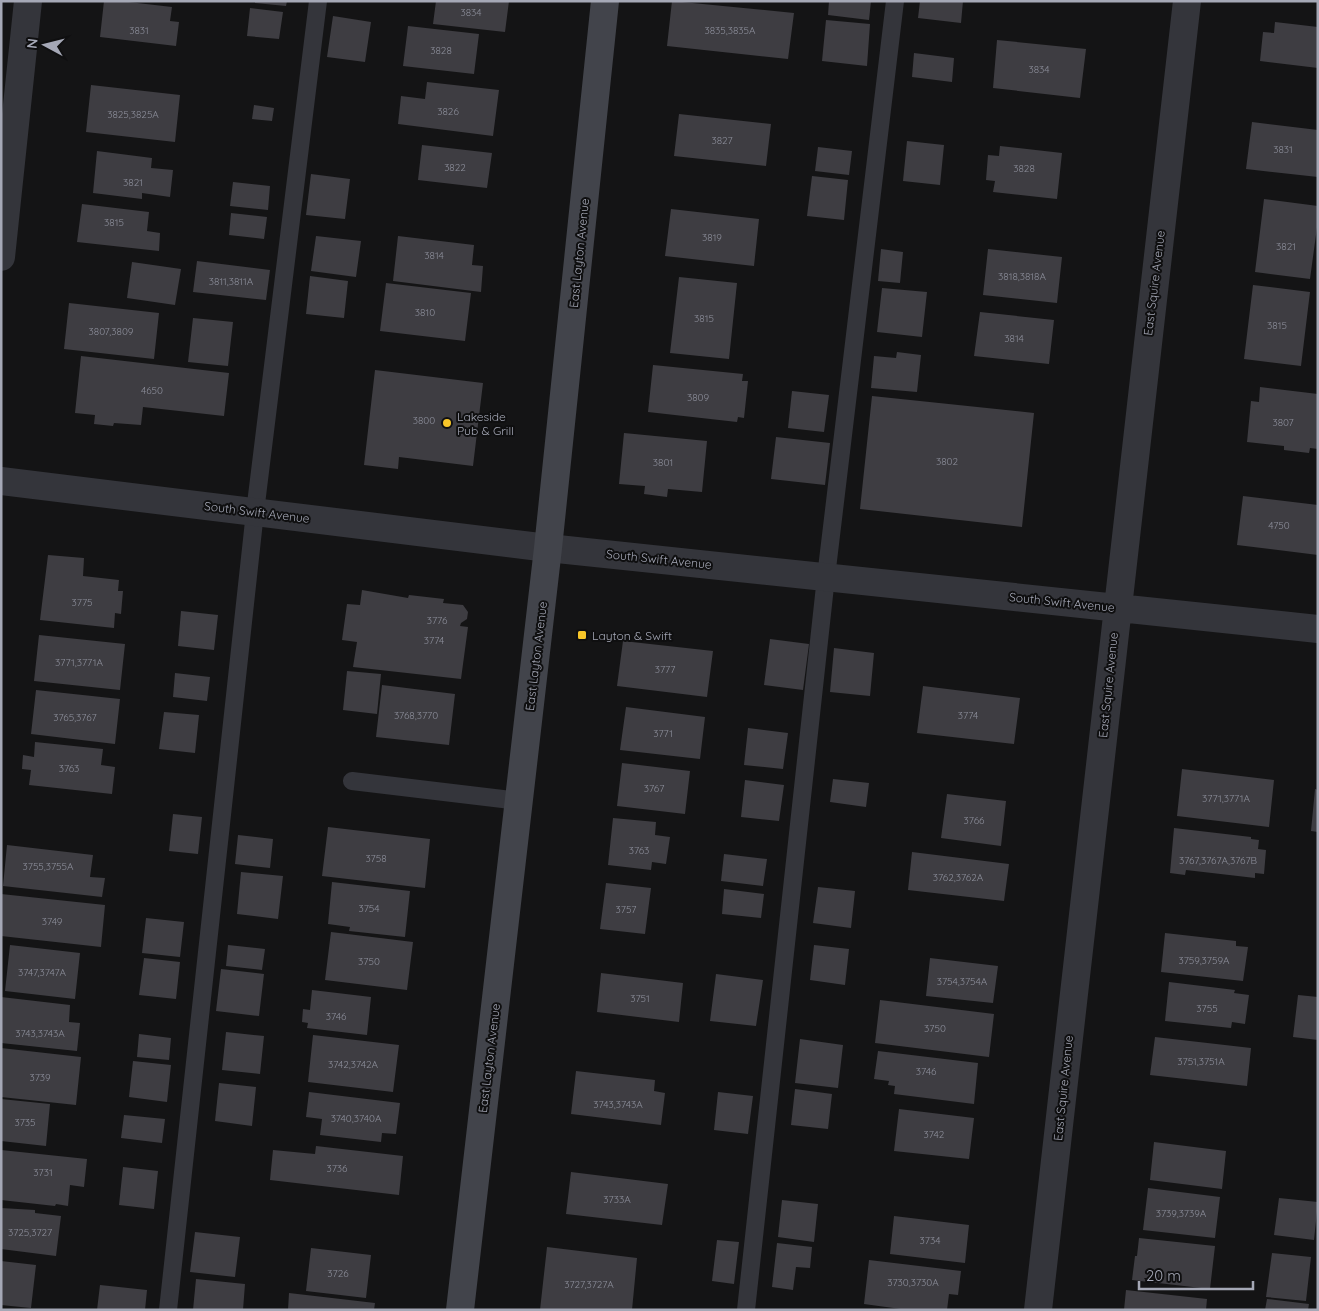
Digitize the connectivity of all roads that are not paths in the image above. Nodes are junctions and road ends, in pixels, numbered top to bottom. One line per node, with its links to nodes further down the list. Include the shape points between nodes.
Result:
1 (28, 1): 6 (street)
2 (318, 1): 8 (lane)
3 (605, 1): 9 (main road, East Layton Avenue)
4 (895, 1): 10 (lane)
5 (1187, 1): 11 (street, East Squire Avenue)
6 (1, 257)
7 (1, 481): 8 (street, South Swift Avenue)
8 (255, 512): 9 (street, South Swift Avenue); 15 (lane)
9 (548, 548): 10 (street, South Swift Avenue); 14 (main road, East Layton Avenue)
10 (826, 577): 11 (street, South Swift Avenue); 17 (lane)
11 (1117, 608): 12 (street, South Swift Avenue); 18 (street, East Squire Avenue)
12 (1318, 629)
13 (352, 781): 14 (lane)
14 (519, 801): 16 (main road, East Layton Avenue)
15 (168, 1310)
16 (460, 1310)
17 (746, 1310)
18 (1038, 1310)

